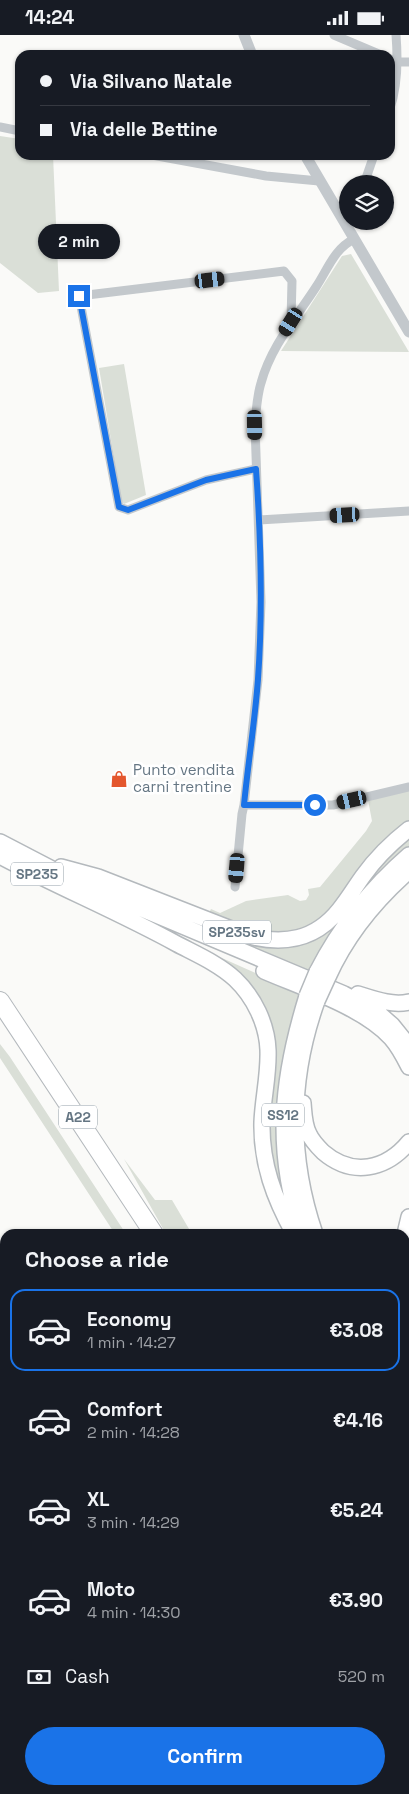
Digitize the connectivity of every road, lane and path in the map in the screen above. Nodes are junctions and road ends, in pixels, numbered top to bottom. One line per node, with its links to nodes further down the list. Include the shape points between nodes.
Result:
1 (244, 35): 4 (street)
2 (334, 35): 5 (street)
3 (396, 35): 6 (street)
4 (250, 50)
5 (369, 50)
6 (395, 50)
7 (395, 60): 8 (street)
8 (409, 62)
9 (0, 127): 10 (street)
10 (15, 130)
11 (179, 160): 15 (street, via 266,176)
12 (308, 160): 15 (street)
13 (372, 160): 14 (street)
14 (367, 175)
15 (320, 181): 16 (street)
16 (339, 210)
17 (351, 230): 18 (street)
18 (354, 239): 19 (street, via 335,254); 20 (street)
19 (291, 322): 21 (street, via 275,347 261,382 255,425); 21 (street, via 292,281 284,271 79,296 119,507 128,510 206,480)
20 (409, 332)
21 (256, 469): 23 (street)
22 (409, 511): 23 (street)
23 (259, 520): 25 (street, via 261,602 258,680)
24 (409, 787): 25 (street, via 333,805)
25 (244, 805): 32 (street)
26 (409, 829): 30 (highway, SP235sv, via 371,865 329,921 302,937 289,940 249,936 98,877)
27 (0, 842): 30 (highway, SP235)
28 (0, 855): 33 (highway, SP235)
29 (409, 855): 34 (highway, SS12, via 388,873 341,929)
30 (30, 859): 35 (highway, SP235sv, via 113,898)
31 (409, 871): 34 (highway, SS12, via 382,897 334,964)
32 (235, 887)
33 (74, 892): 42 (highway, SP235sv, via 120,908 367,1018 390,1037); 46 (highway, SP235sv, via 218,966 247,993 257,1009 268,1050 262,1120 264,1159 268,1178)
34 (322, 974): 36 (highway, SS12, bridge)
35 (344, 994): 38 (highway, via 357,993 396,1004); 41 (highway, SP235sv, via 376,1011)
36 (312, 998): 40 (highway, SS12); 47 (highway, SS12, via 290,1056 283,1122 288,1177)
37 (0, 1001): 45 (highway, A22)
38 (409, 1002)
39 (0, 1021): 44 (highway, A22)
40 (308, 1025): 43 (highway, via 303,1102 308,1134 318,1148 347,1167 372,1167 388,1161); 48 (highway, SS12, via 295,1102 295,1122 298,1169)
41 (409, 1046)
42 (409, 1067)
43 (409, 1142)
44 (137, 1229)
45 (151, 1229)
46 (291, 1229)
47 (301, 1229)
48 (313, 1229)

